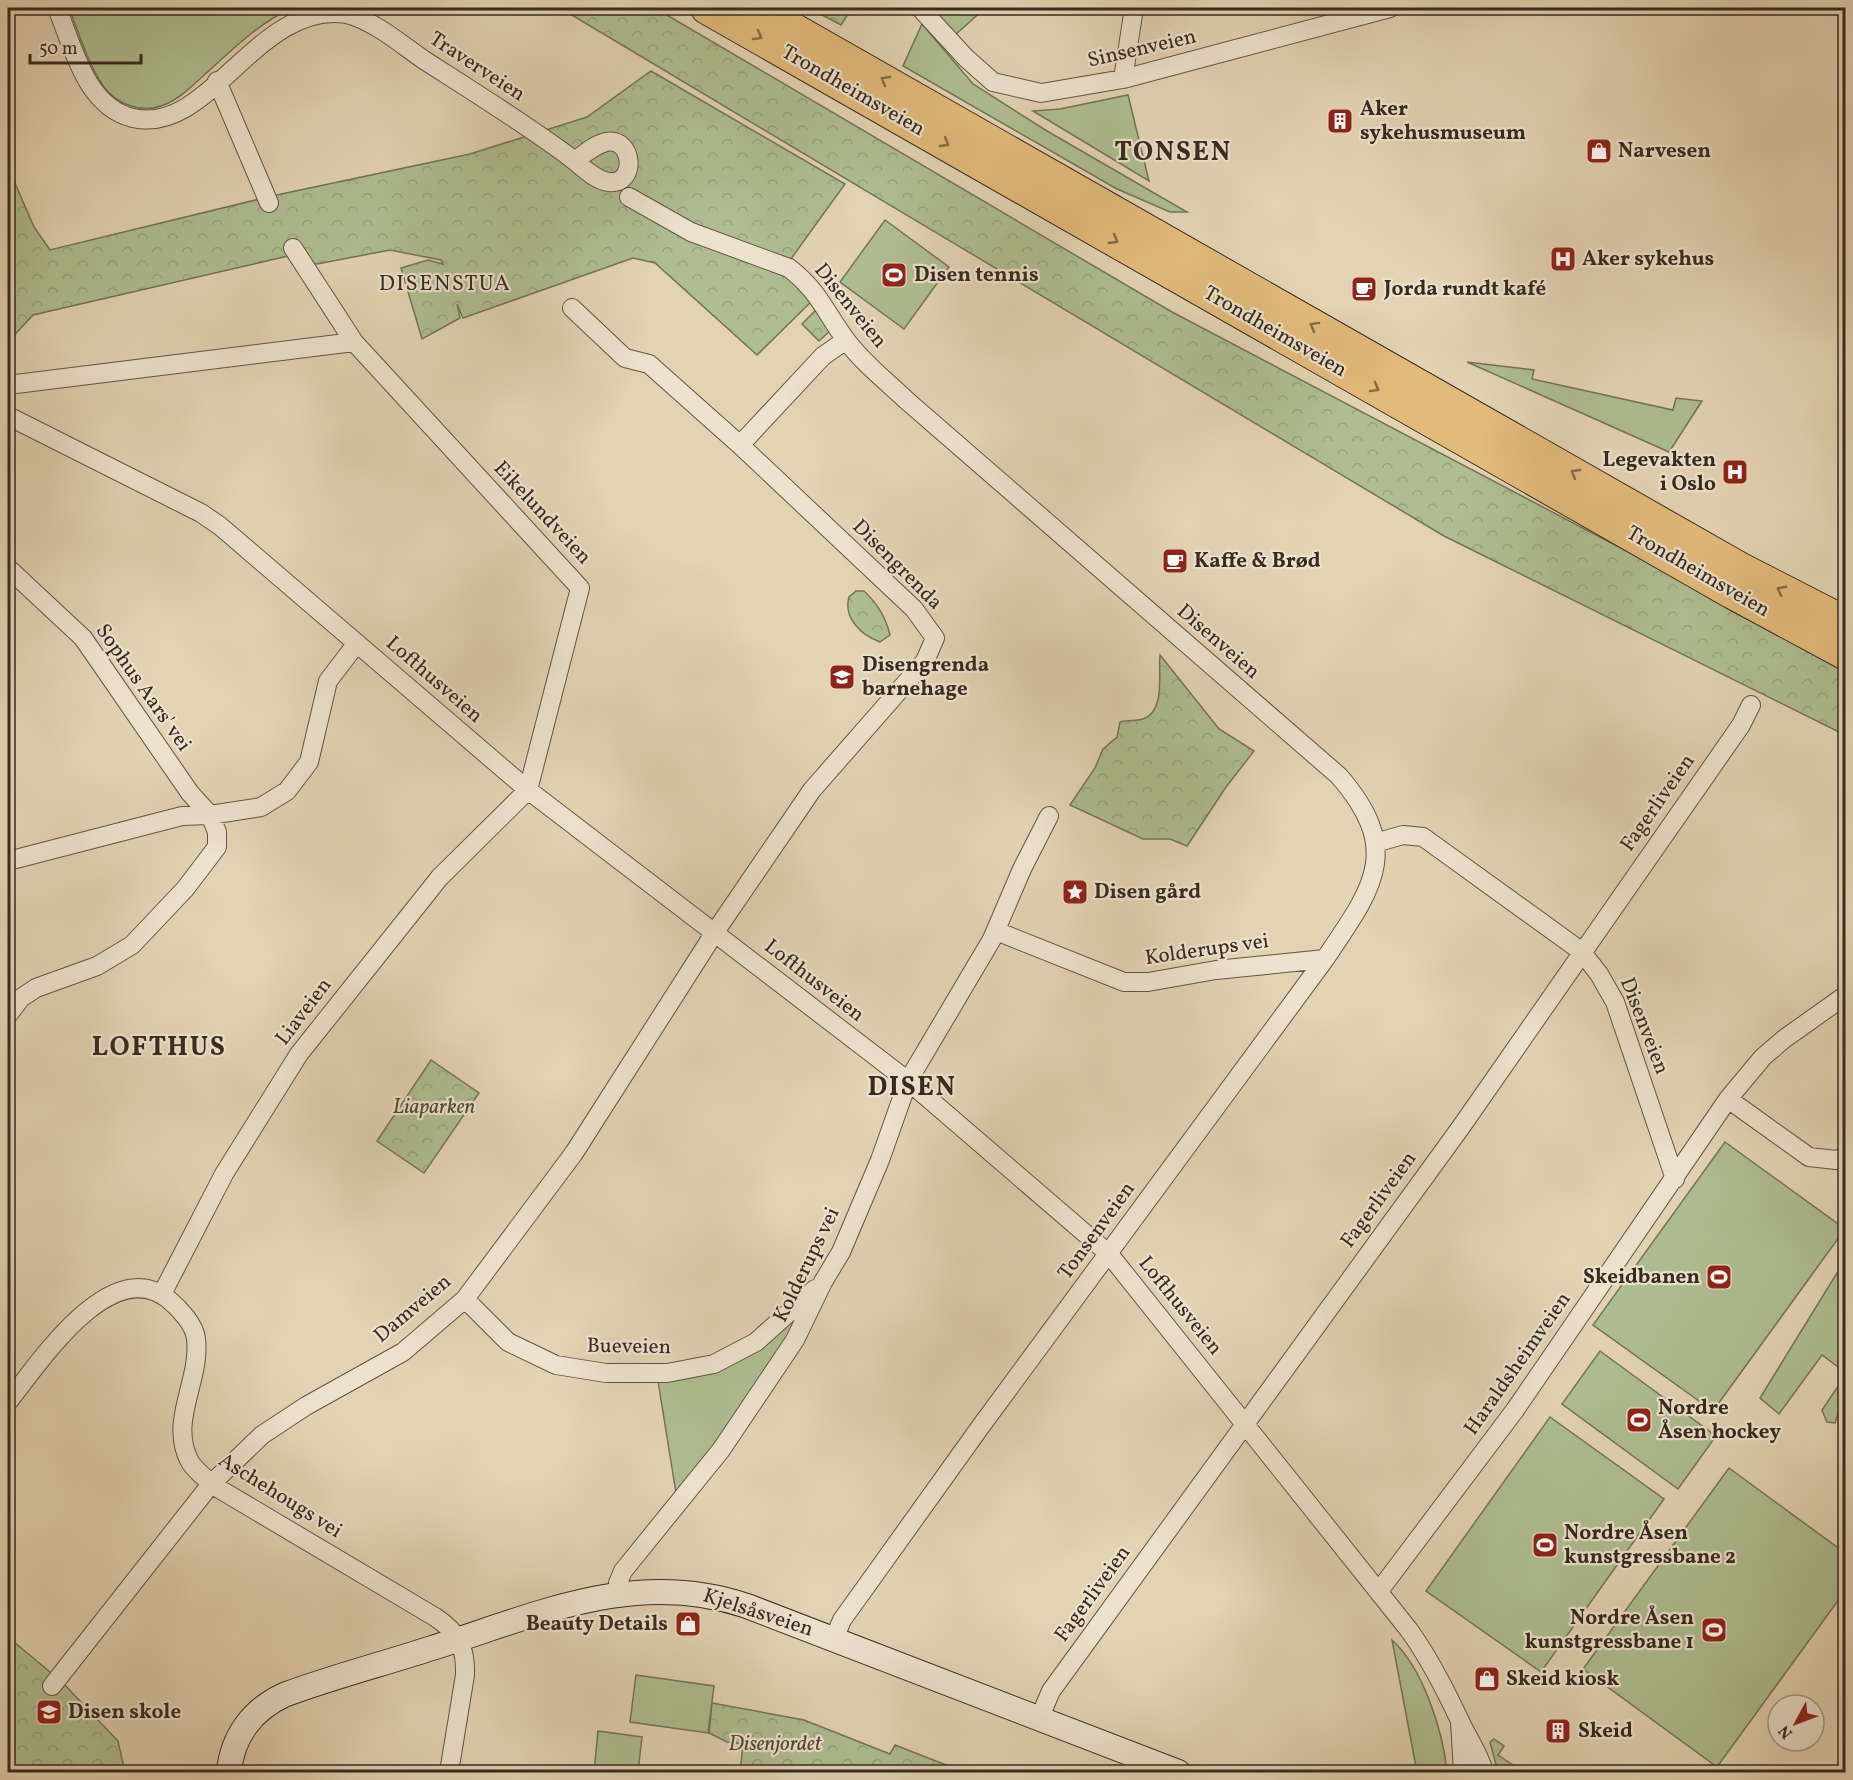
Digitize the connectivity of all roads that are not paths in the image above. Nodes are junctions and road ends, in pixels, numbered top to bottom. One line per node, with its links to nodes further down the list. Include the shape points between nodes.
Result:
1 (57, 8): 8 (street, Traverveien, via 94,93 117,112 131,118 158,120 192,102)
2 (707, 8): 22 (highway, Trondheimsveien, one-way to 22)
3 (756, 8): 20 (highway, Trondheimsveien, one-way to 3, via 1739,568)
4 (920, 8): 7 (street, Sinsenveien, via 993,82 1041,93)
5 (1134, 8): 7 (street)
6 (1390, 8): 7 (street, Sinsenveien)
7 (1123, 79)
8 (217, 81): 9 (street, Traverveien, via 275,31 303,14 346,14 406,47); 11 (street)
9 (575, 161)
10 (629, 196): 14 (street, Disenveien, via 691,232 789,268 818,295)
11 (269, 203)
12 (293, 249): 15 (street, Eikelundveien)
13 (572, 308): 18 (street, Disengrenda, via 625,358 649,364)
14 (846, 340): 18 (street, via 823,356); 27 (street, Disenveien, via 905,399 1339,776 1363,809)
15 (354, 342): 16 (street); 24 (street, Eikelundveien, via 580,588)
16 (8, 385)
17 (8, 416): 21 (street, Lofthusveien, via 201,513)
18 (740, 445): 30 (street, Disengrenda, via 914,609 935,638 911,679 812,790)
19 (8, 568): 25 (street, Sophus Aars' vei, via 83,638 190,793)
20 (1845, 623)
21 (357, 643): 24 (street, Lofthusveien); 25 (street, via 328,681 309,762 287,791 261,807)
22 (1845, 654)
23 (1751, 705): 31 (street, Fagerliveien, via 1741,725)
24 (528, 790): 30 (street, Lofthusveien); 41 (street, Liaveien, via 433,885 299,1054 224,1174)
25 (210, 815): 28 (street, via 182,816); 34 (street, via 217,831 217,847 185,889 132,945 97,966 36,988 21,998)
26 (1049, 816): 29 (street, Kolderups vei)
27 (1375, 843): 31 (street, Disenveien, via 1403,835 1423,837); 32 (street, Tonsenveien, via 1372,882)
28 (8, 861)
29 (996, 931): 32 (street, Kolderups vei, via 1125,982); 35 (street, Kolderups vei)
30 (715, 932): 35 (street, Lofthusveien); 42 (street, Damveien, via 574,1153)
31 (1581, 951): 38 (street, Disenveien, via 1615,1002); 44 (street, Fagerliveien, via 1461,1127)
32 (1325, 958): 39 (street, Tonsenveien)
33 (1845, 995): 36 (street, Haraldsheimveien, via 1763,1057)
34 (8, 1015)
35 (908, 1081): 39 (street, Lofthusveien); 40 (street, Kolderups vei, via 842,1252)
36 (1728, 1099): 37 (street, via 1809,1157 1836,1160); 38 (street, Haraldsheimveien)
37 (1845, 1156)
38 (1675, 1179): 46 (street, Haraldsheimveien, via 1515,1410)
39 (1109, 1254): 44 (street, Lofthusveien); 49 (street, Tonsenveien, via 842,1620)
40 (823, 1282): 42 (street, Bueveien, via 756,1342 714,1364 667,1373 606,1373 556,1365 508,1342); 47 (street, Kolderups vei, via 795,1340 721,1450 623,1571)
41 (162, 1294): 43 (street, via 141,1289 125,1291 94,1304 68,1328); 45 (street, Aschehougs vei, via 174,1304 196,1337 183,1434 189,1461)
42 (465, 1299): 45 (street, Damveien, via 404,1352 262,1435)
43 (8, 1402)
44 (1245, 1421): 46 (street, Lofthusveien); 51 (street, Fagerliveien, via 1050,1691)
45 (211, 1484): 48 (street, Aschehougs vei, via 435,1617); 50 (street, Damveien)
46 (1379, 1592): 52 (street, Lofthusveien, via 1422,1648)
47 (618, 1593): 48 (street, Kjelsåsveien); 49 (street, Kjelsåsveien, via 659,1590 709,1594)
48 (459, 1639): 53 (street, Kjelsåsveien, via 296,1690 264,1705 240,1733); 54 (street, via 465,1675)
49 (834, 1639): 51 (street, Kjelsåsveien)
50 (52, 1686)
51 (1040, 1719): 55 (street, Kjelsåsveien)
52 (1461, 1722): 56 (street, Lofthusveien); 57 (street, Lofthusveien, via 1476,1747)
53 (229, 1773)
54 (449, 1773)
55 (1178, 1773)
56 (1463, 1773)
57 (1484, 1773)

